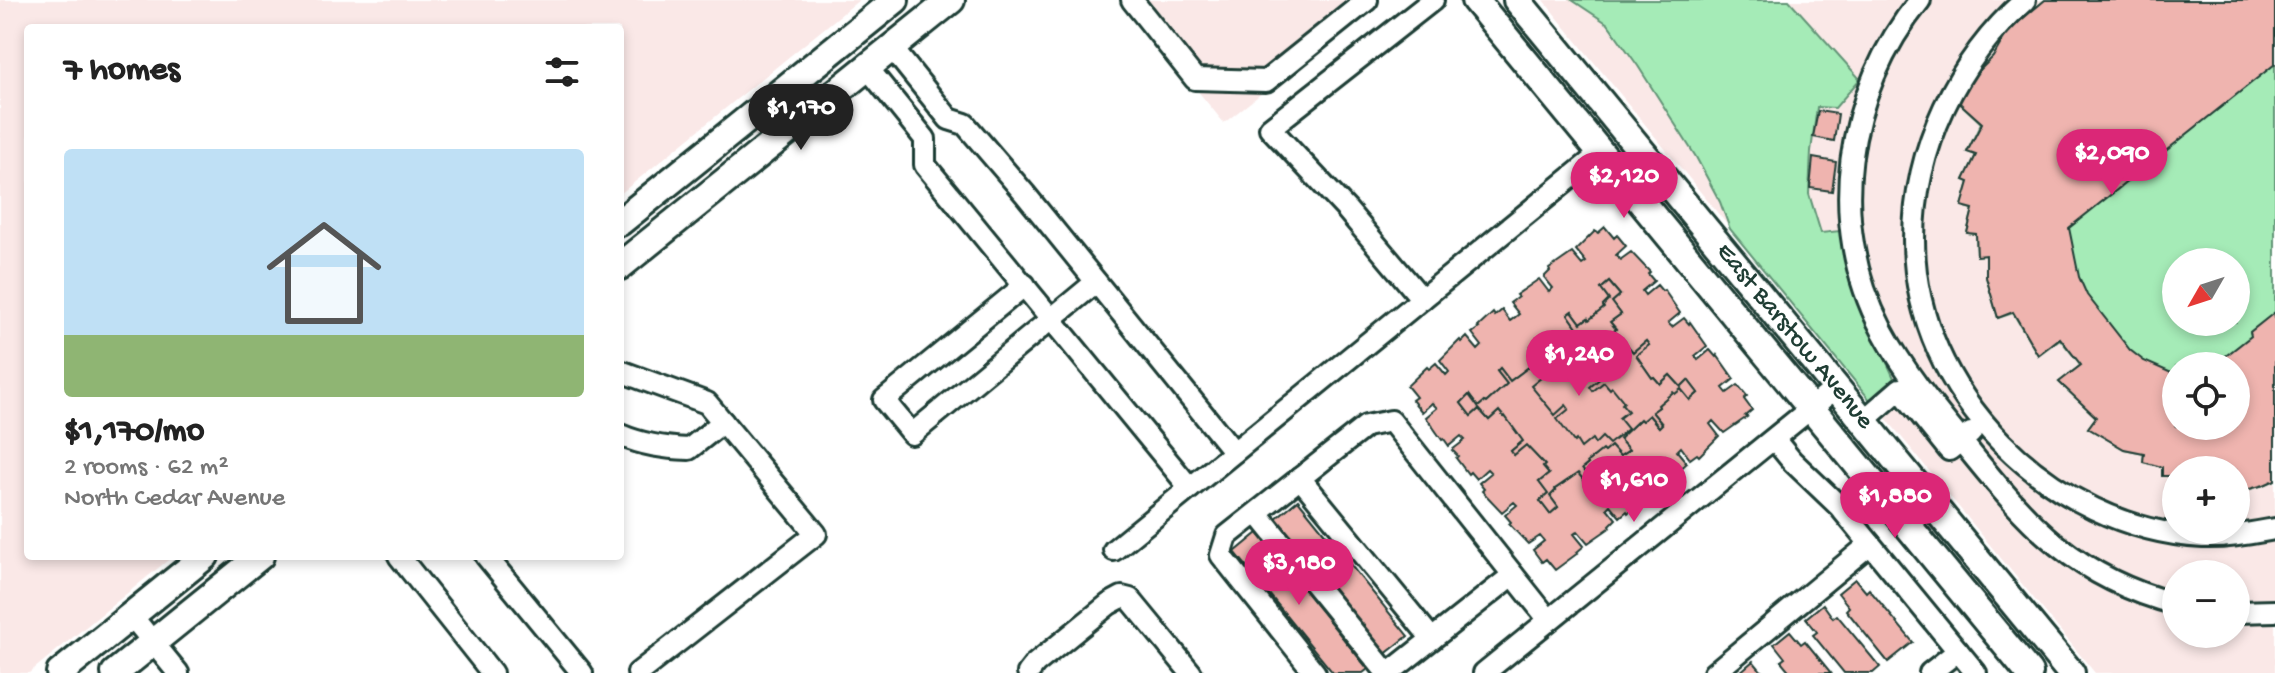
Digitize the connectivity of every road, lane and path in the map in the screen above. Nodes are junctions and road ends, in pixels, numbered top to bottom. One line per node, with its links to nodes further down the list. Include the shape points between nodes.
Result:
1 (895, 0): 15 (main road)
2 (951, 0): 10 (main road)
3 (1132, 0): 4 (street, via 1195,79 1266,81)
4 (1367, 0)
5 (1433, 0): 19 (street, via 1270,128)
6 (1475, 0): 14 (main road, East Barstow Avenue)
7 (1517, 0): 22 (main road, East Barstow Avenue)
8 (1920, 0): 29 (street, via 1896,33 1868,89 1859,115 1848,198 1860,274 1881,328 1901,364)
9 (2025, 0): 26 (street, via 1974,57 1942,109 1926,152 1915,212 1916,270 1932,333)
10 (892, 48): 11 (main road); 12 (street)
11 (867, 67): 13 (street); 16 (main road)
12 (949, 119): 13 (street); 17 (street, via 965,124)
13 (925, 139): 18 (street, via 925,165)
14 (1601, 153): 19 (street); 23 (main road, East Barstow Avenue)
15 (625, 220)
16 (624, 263)
17 (1096, 282): 20 (street); 30 (street)
18 (1025, 285): 20 (street); 20 (street, via 884,400 912,434)
19 (1422, 299): 30 (street)
20 (1052, 319): 32 (street)
21 (624, 372): 25 (street, via 707,403)
22 (1836, 388): 23 (street); 24 (main road, East Barstow Avenue)
23 (1812, 408): 28 (street); 64 (main road, East Barstow Avenue)
24 (1863, 421): 29 (street, via 1900,389 1949,450); 65 (main road, East Barstow Avenue)
25 (723, 422): 27 (street, via 689,449 661,448); 55 (street, via 816,534)
26 (1984, 423): 29 (street); 34 (street, via 2051,485 2113,519 2169,534 2206,537)
27 (624, 437)
28 (1774, 439): 35 (street); 46 (street)
29 (1961, 441): 42 (street, via 2019,511 2065,553 2143,596)
30 (1234, 452): 32 (street)
31 (1300, 478): 33 (street); 41 (street, via 1366,426 1391,421); 47 (street)
32 (1190, 488): 36 (street)
33 (1257, 513): 58 (street, via 1227,536 1221,555); 59 (street)
34 (2275, 529)
35 (1870, 544): 49 (street); 61 (street)
36 (1114, 550)
37 (200, 560): 45 (main road)
38 (255, 560): 48 (main road)
39 (402, 560): 53 (street)
40 (489, 560): 54 (street)
41 (1513, 575): 46 (street); 47 (street)
42 (2162, 601)
43 (2275, 611): 44 (street)
44 (2250, 612)
45 (131, 615): 48 (street); 50 (main road)
46 (1549, 620): 60 (street)
47 (1432, 639): 59 (street)
48 (153, 642): 51 (main road); 52 (street)
49 (1958, 651): 62 (street); 63 (street)
50 (60, 673)
51 (115, 673)
52 (178, 673)
53 (492, 673)
54 (582, 673)
55 (638, 673)
56 (1028, 673): 57 (street, via 1122,597 1130,599)
57 (1191, 673)
58 (1315, 673)
59 (1388, 673)
60 (1484, 673)
61 (1714, 673)
62 (1930, 673)
63 (1976, 673)
64 (2029, 673)
65 (2071, 673)

